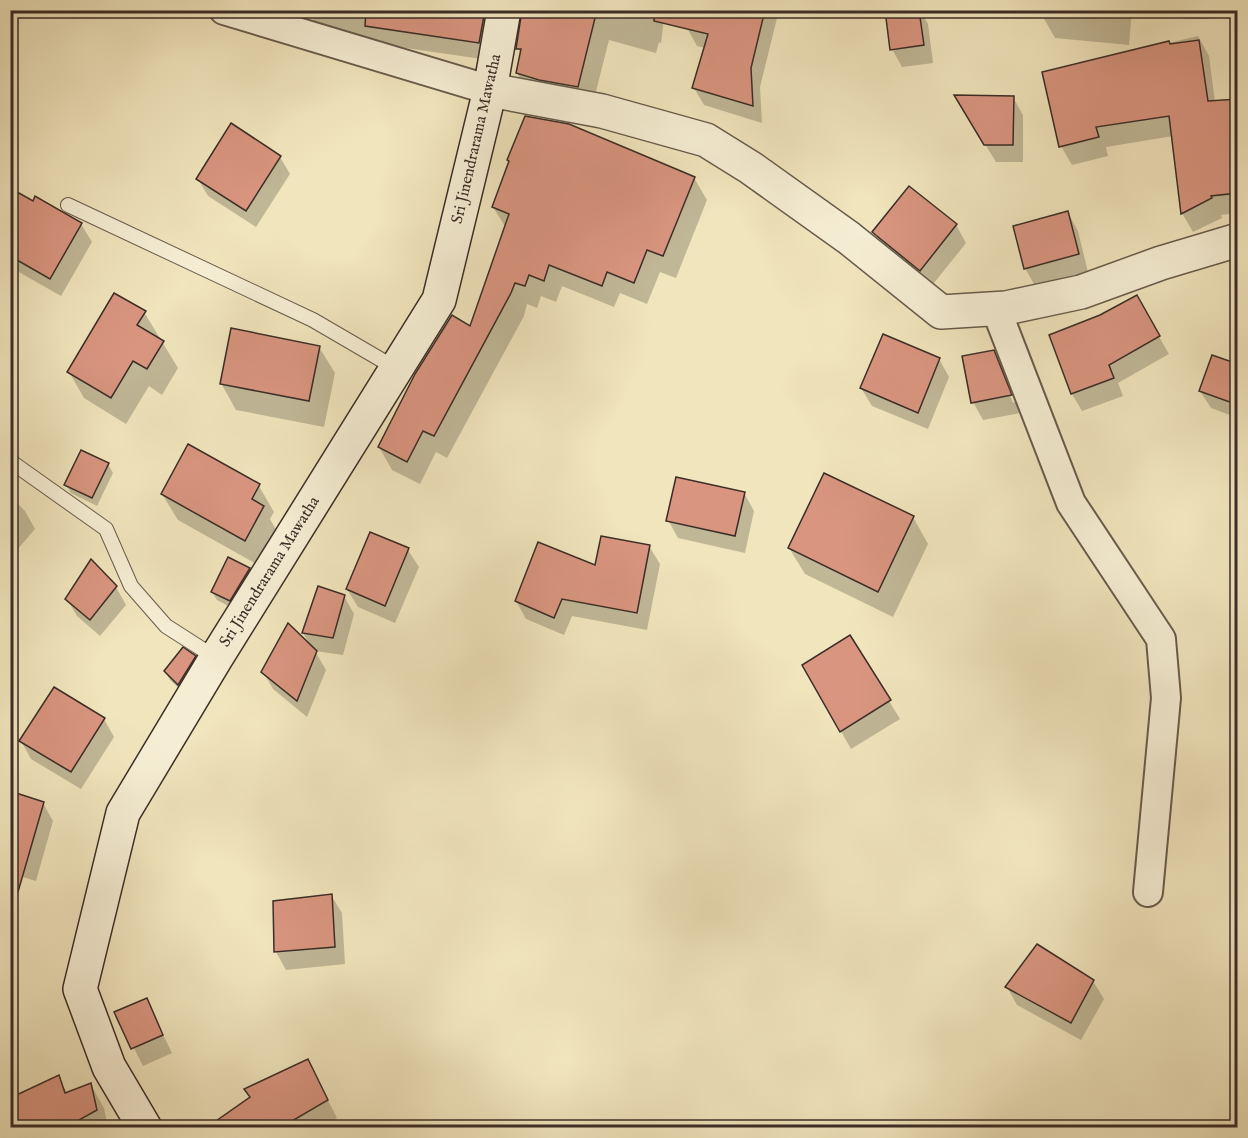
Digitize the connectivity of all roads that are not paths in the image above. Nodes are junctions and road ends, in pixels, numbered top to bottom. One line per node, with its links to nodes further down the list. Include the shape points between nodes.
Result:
1 (224, 10): 3 (street)
2 (504, 10): 3 (main road, Sri Jinendrarama Mawatha)
3 (490, 90): 6 (main road, via 602,111 706,140 849,238 941,312); 7 (main road, Sri Jinendrarama Mawatha, via 439,300)
4 (68, 205): 7 (lane, via 314,320)
5 (1238, 240): 6 (main road, via 1081,292)
6 (996, 309): 10 (street, via 1071,503 1161,639 1166,698)
7 (397, 369): 9 (main road, Sri Jinendrarama Mawatha)
8 (10, 461): 9 (lane, via 106,529 131,586 166,626)
9 (216, 658): 11 (main road, Sri Jinendrarama Mawatha, via 123,813 80,989 109,1067)
10 (1148, 892)
11 (145, 1128)

